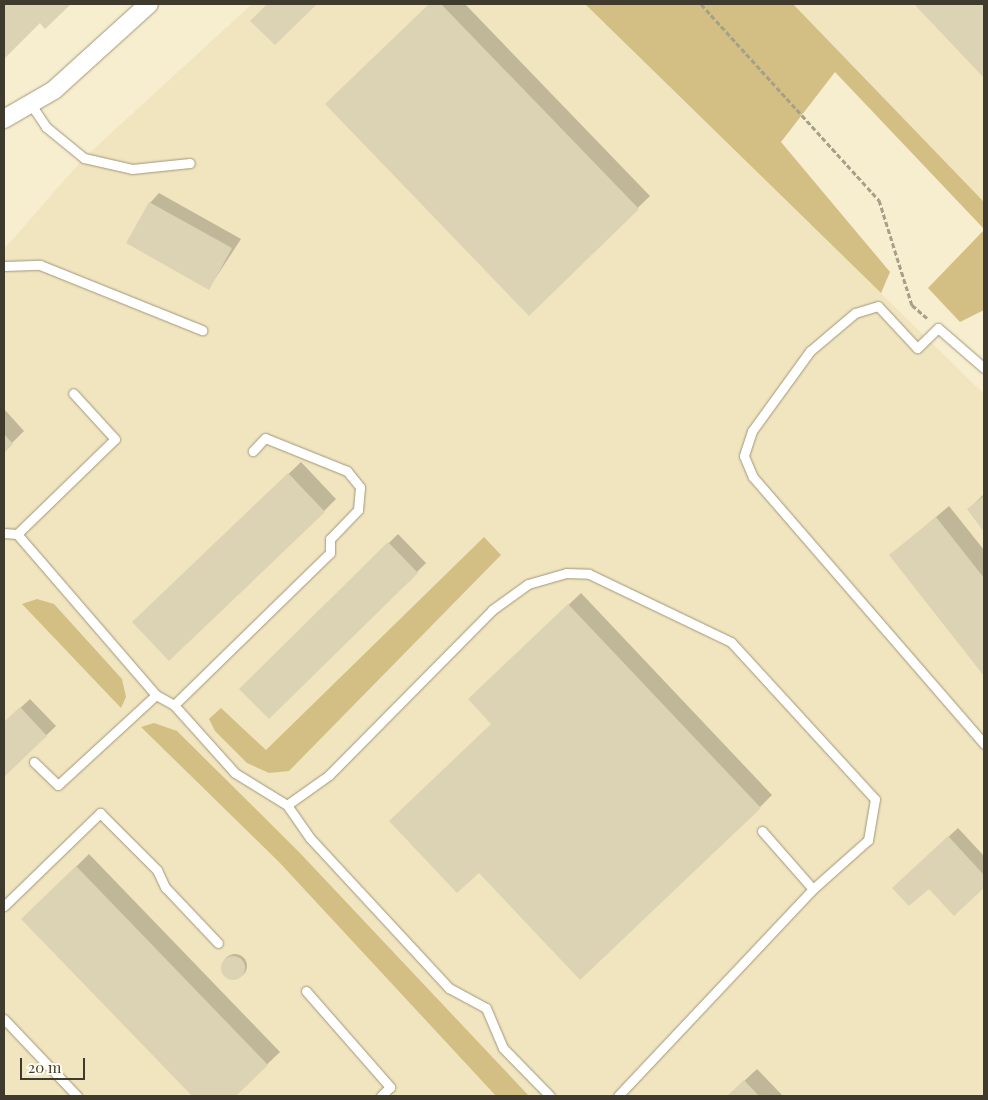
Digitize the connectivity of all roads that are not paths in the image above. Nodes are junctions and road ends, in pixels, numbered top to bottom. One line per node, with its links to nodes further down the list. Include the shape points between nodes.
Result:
1 (149, 4): 2 (street)
2 (32, 106): 3 (street); 4 (lane, via 46,127 84,158 132,169)
3 (4, 119)
4 (190, 162)
5 (4, 266): 6 (lane, via 40,265)
6 (202, 330)
7 (984, 368): 14 (lane, via 938,328 917,348 878,306 855,313 810,351 752,431 744,456 753,477)
8 (73, 393): 11 (lane, via 115,438)
9 (253, 451): 13 (lane, via 265,438 347,471 360,487 358,510 330,538 330,553)
10 (4, 533): 11 (lane)
11 (17, 534): 12 (lane)
12 (156, 695): 13 (lane); 15 (lane, via 58,785)
13 (174, 705): 16 (lane, via 235,773)
14 (984, 744)
15 (34, 762)
16 (287, 805): 18 (lane, via 329,775 492,610 528,584 566,573 589,574 731,642 875,799 868,840); 25 (lane, via 310,838 448,988 486,1008 503,1048)
17 (762, 831): 18 (lane)
18 (813, 889): 26 (lane)
19 (4, 906): 20 (lane, via 100,813 157,870 165,887)
20 (218, 943)
21 (306, 991): 24 (lane, via 390,1087)
22 (4, 1019): 23 (lane)
23 (77, 1096)
24 (381, 1096)
25 (550, 1096)
26 (618, 1096)

